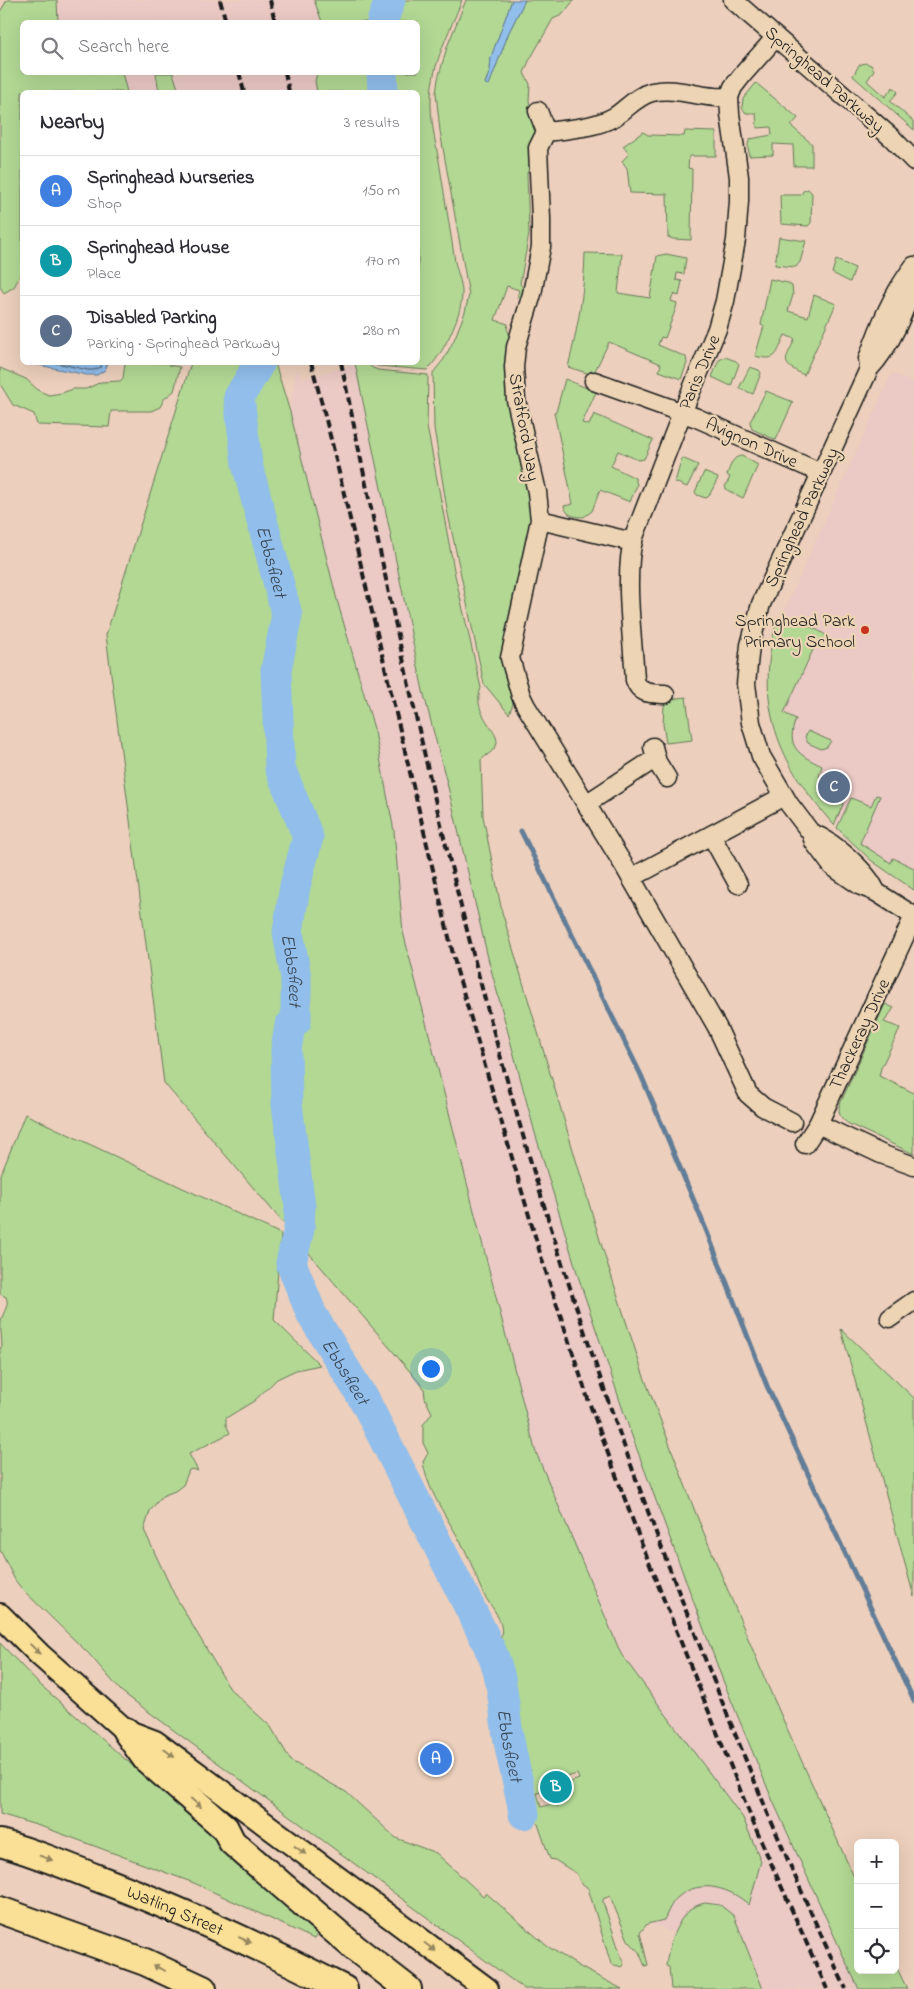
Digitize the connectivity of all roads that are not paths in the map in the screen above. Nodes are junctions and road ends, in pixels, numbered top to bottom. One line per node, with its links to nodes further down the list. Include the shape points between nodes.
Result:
1 (733, 0): 2 (street, Springhead Parkway)
2 (776, 37): 3 (street, via 744,73); 6 (street, Springhead Parkway)
3 (729, 97): 5 (street, via 658,90 643,95 605,121); 11 (street, Paris Drive, via 739,182 736,240 717,330)
4 (538, 111): 5 (street)
5 (546, 132): 13 (street, Stratford Way, via 538,148 541,246 514,367 516,400)
6 (914, 161)
7 (914, 266): 9 (street, Springhead Parkway, via 884,316 868,359)
8 (914, 281): 9 (street, Springhead Parkway, via 899,324)
9 (870, 369): 12 (street, Springhead Parkway)
10 (594, 381): 11 (street, Avignon Drive)
11 (682, 413): 12 (street, Avignon Drive); 14 (street, Paris Drive)
12 (821, 473): 17 (street, Springhead Parkway, via 762,604 748,656 746,684 752,730 761,756)
13 (540, 520): 14 (street); 18 (street, Stratford Way, via 510,658 526,706)
14 (633, 542): 15 (street, Paris Drive, via 630,582 634,680 644,692)
15 (665, 694)
16 (667, 778): 18 (street, via 654,752)
17 (784, 796): 19 (street); 22 (street, Springhead Parkway, via 832,866)
18 (586, 804): 20 (street, Stratford Way)
19 (711, 835): 20 (street); 21 (street)
20 (631, 878): 23 (street, Stratford Way, via 717,1027 748,1094 763,1107)
21 (738, 884)
22 (914, 916): 24 (street, Thackeray Drive)
23 (792, 1122)
24 (818, 1124): 25 (street, Thackeray Drive); 26 (street)
25 (805, 1144)
26 (914, 1166)
27 (914, 1301): 28 (street)
28 (890, 1318)
29 (0, 1615): 30 (main road, one-way to 30)
30 (126, 1731): 31 (highway, one-way to 31, via 146,1758); 38 (main road, one-way to 38, via 155,1742)
31 (225, 1828): 36 (highway, via 232,1842 355,1948); 37 (highway, via 239,1835)
32 (0, 1843): 35 (highway, Watling Street, one-way to 35, via 147,1897 254,1944)
33 (0, 1910): 34 (highway, one-way to 33, via 145,1962)
34 (203, 1989)
35 (344, 1989)
36 (408, 1989)
37 (427, 1989)
38 (487, 1989)

